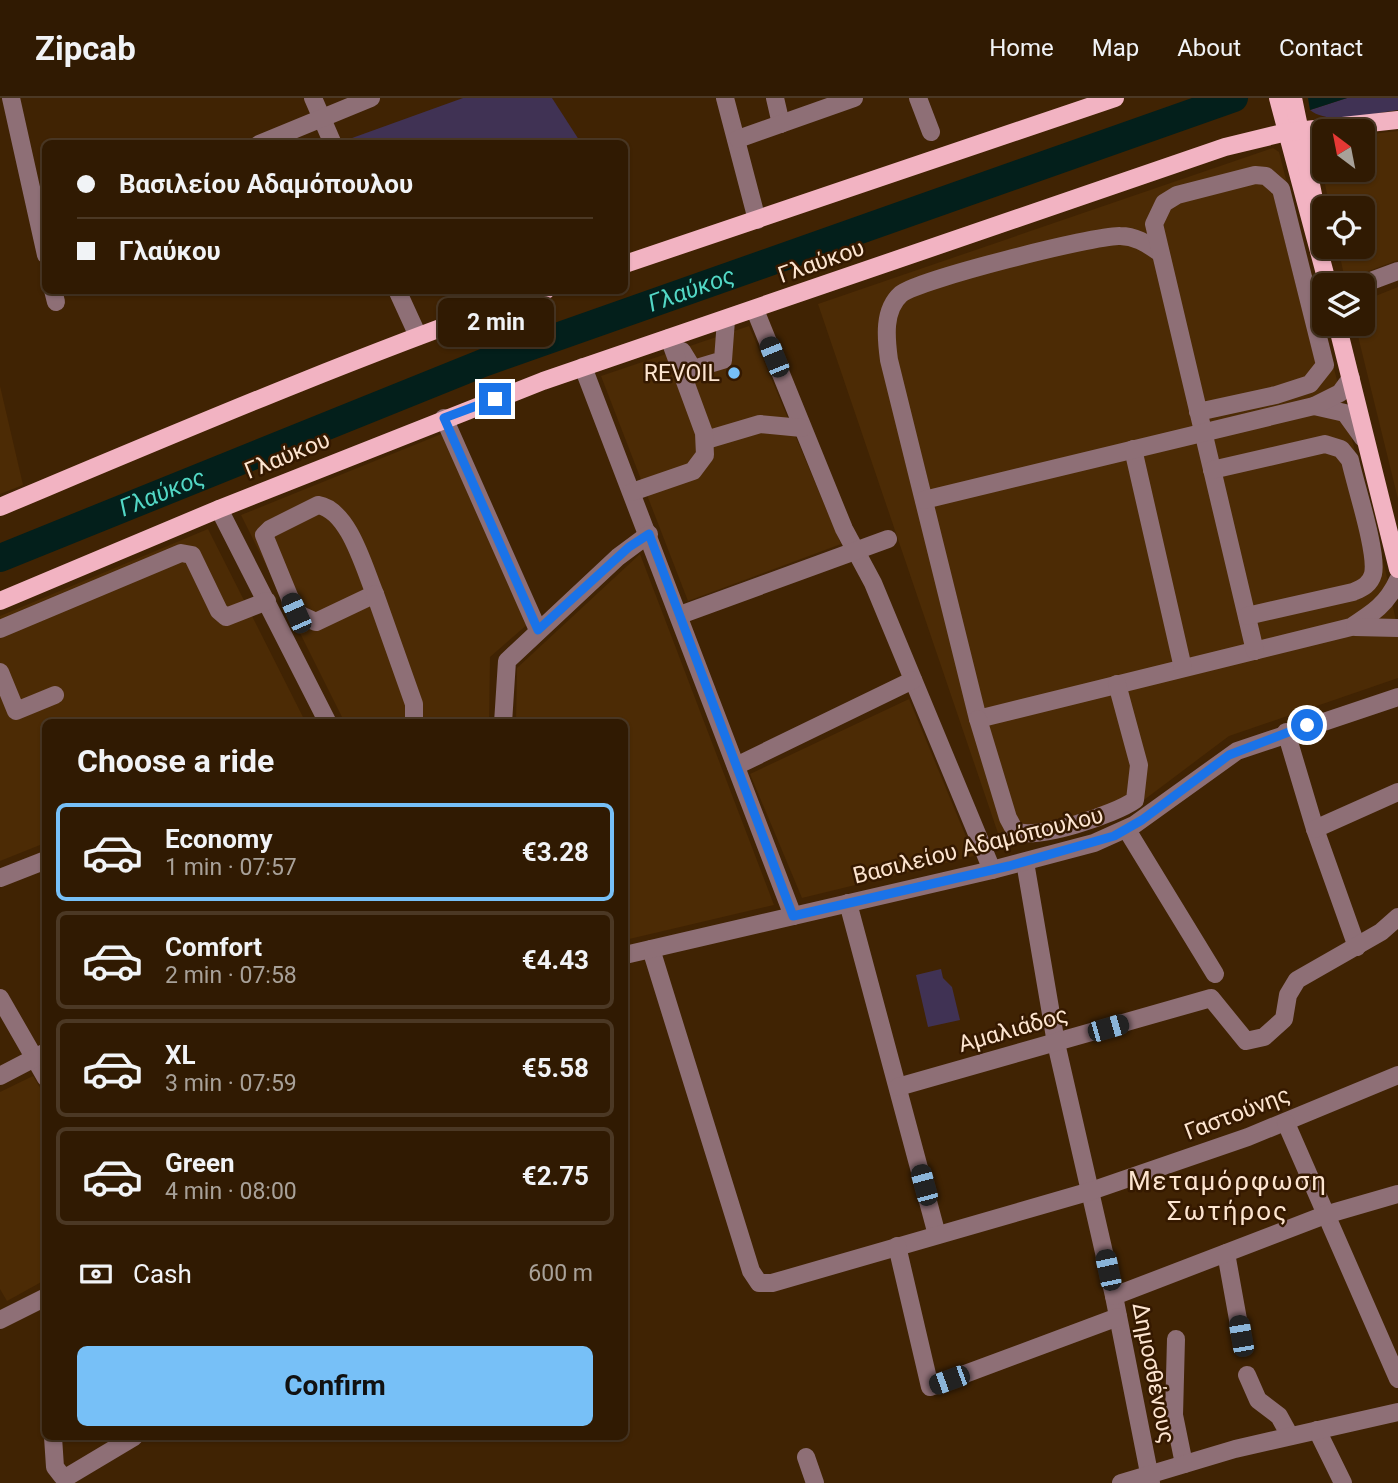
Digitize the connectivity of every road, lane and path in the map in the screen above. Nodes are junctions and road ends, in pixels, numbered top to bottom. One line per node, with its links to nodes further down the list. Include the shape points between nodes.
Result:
1 (11, 98): 18 (street)
2 (313, 98): 10 (street)
3 (371, 98): 10 (street)
4 (725, 98): 14 (street)
5 (775, 98): 12 (street)
6 (854, 98): 12 (street)
7 (918, 98): 13 (street)
8 (1115, 98): 17 (main road)
9 (1290, 114): 11 (main road, Γλαύκου); 22 (main road); 26 (main road, Γλαύκου, via 1199,155)
10 (322, 118): 15 (street); 16 (street)
11 (1398, 120)
12 (781, 124): 14 (street)
13 (931, 132)
14 (738, 139): 17 (street)
15 (269, 140)
16 (330, 140)
17 (757, 220): 20 (main road)
18 (42, 237)
19 (1159, 252): 34 (street); 34 (street, via 1154,224 1164,203 1177,195 1255,175 1266,176 1281,189 1325,365 1310,384); 43 (street, via 1132,237 1103,237 942,277 902,294 893,303 887,344)
20 (628, 263)
21 (1398, 271): 23 (street)
22 (1326, 273)
23 (1375, 279)
24 (399, 294): 28 (street)
25 (535, 294): 28 (main road)
26 (755, 310): 27 (main road, Γλαύκου); 36 (street)
27 (726, 320): 30 (main road, Γλαύκου); 30 (street, via 723,360 693,369)
28 (418, 336): 44 (main road)
29 (1340, 336): 32 (main road)
30 (671, 337): 31 (main road, Γλαύκου); 38 (street)
31 (583, 367): 35 (main road, Γλαύκου); 42 (street)
32 (1351, 378): 33 (street, via 1340,393); 40 (main road)
33 (1314, 405): 37 (street); 40 (street, via 1348,415)
34 (1198, 412): 37 (street)
35 (444, 418): 45 (main road, Γλαύκου); 62 (street)
36 (802, 428): 38 (street, via 760,424); 50 (street)
37 (1203, 433): 39 (street); 41 (street)
38 (706, 440): 42 (street, via 699,467)
39 (1133, 449): 43 (street); 64 (street)
40 (1369, 453): 46 (main road)
41 (1212, 470): 58 (street); 58 (street, via 1325,444 1347,454 1353,472 1373,557 1372,577 1366,586)
42 (632, 492): 47 (street)
43 (924, 500): 73 (street)
44 (0, 507)
45 (219, 509): 51 (street); 55 (main road, Γλαύκου)
46 (1393, 527): 52 (main road)
47 (649, 534): 57 (street); 62 (street)
48 (888, 539): 50 (street)
49 (265, 541): 51 (street); 54 (street, via 296,613 305,618 316,621); 54 (street, via 270,528 318,505 330,507 341,517)
50 (855, 551): 57 (street); 66 (street)
51 (241, 553): 56 (street)
52 (1398, 569)
53 (1398, 580): 59 (street, via 1380,609)
54 (375, 594): 71 (street, via 414,704)
55 (0, 601)
56 (267, 601): 61 (street, via 226,617 192,555 181,553); 70 (street)
57 (680, 615): 75 (street)
58 (1247, 616): 63 (street)
59 (1351, 627): 60 (street); 63 (street)
60 (1398, 628)
61 (0, 629)
62 (538, 630): 72 (street, via 506,663)
63 (1255, 651): 64 (street)
64 (1183, 668): 67 (street)
65 (0, 672): 68 (street, via 16,711)
66 (913, 680): 75 (street); 81 (street)
67 (1117, 684): 73 (street); 73 (street, via 1140,771 1135,800 1114,814 1034,833 1015,831)
68 (55, 695)
69 (1398, 697): 74 (street, Βασιλείου Αδαμόπουλου)
70 (326, 719)
71 (414, 719)
72 (503, 719)
73 (978, 719)
74 (1286, 732): 77 (street); 78 (street, Βασιλείου Αδαμόπουλου, via 1229,755)
75 (736, 766): 84 (street)
76 (1398, 792): 77 (street)
77 (1315, 829): 86 (street)
78 (1127, 830): 80 (street, Βασιλείου Αδαμόπουλου); 89 (street)
79 (42, 862): 82 (street)
80 (1025, 862): 81 (street, Βασιλείου Αδαμόπουλου); 91 (street, Δημοσθένους)
81 (992, 870): 83 (street, Βασιλείου Αδαμόπουλου)
82 (0, 878)
83 (848, 903): 84 (street, Βασιλείου Αδαμόπουλου); 95 (street)
84 (793, 916): 87 (street, Βασιλείου Αδαμόπουλου)
85 (1398, 917): 86 (street, Αμαλιάδος)
86 (1357, 947): 91 (street, Αμαλιάδος, via 1297,980 1288,995 1284,1019 1258,1040 1246,1041 1211,998)
87 (651, 949): 88 (street, Βασιλείου Αδαμόπουλου); 101 (street, Γαστούνης, via 755,1279 772,1283)
88 (628, 955)
89 (1215, 974)
90 (0, 998): 92 (street)
91 (1056, 1043): 95 (street, Αμαλιάδος); 97 (street, Δημοσθένους)
92 (40, 1055): 94 (street)
93 (1398, 1075): 96 (street, Γαστούνης)
94 (0, 1076)
95 (898, 1087): 100 (street)
96 (1286, 1122): 97 (street, Γαστούνης); 99 (street)
97 (1091, 1191): 100 (street, Γαστούνης); 103 (street, Δημοσθένους)
98 (1398, 1194): 99 (street)
99 (1325, 1215): 102 (street); 109 (street)
100 (937, 1235): 101 (street, Γαστούνης)
101 (897, 1246): 106 (street, via 930,1387)
102 (1226, 1253): 103 (street); 107 (street)
103 (1114, 1296): 106 (street, Δημοσθένους)
104 (42, 1299): 105 (street)
105 (1, 1317)
106 (1118, 1317): 118 (street, Δημοσθένους)
107 (1241, 1336)
108 (1177, 1339): 117 (street, via 1174,1404)
109 (1396, 1367)
110 (1247, 1376): 113 (street, via 1258,1400 1279,1416)
111 (1398, 1412): 112 (street)
112 (1317, 1430): 113 (street); 121 (street)
113 (1290, 1436): 117 (street)
114 (53, 1440): 115 (street, via 55,1467 67,1477)
115 (129, 1440)
116 (806, 1457): 119 (street)
117 (1184, 1464): 118 (street)
118 (1150, 1478): 120 (street)
119 (815, 1483)
120 (1121, 1483)
121 (1343, 1483)

